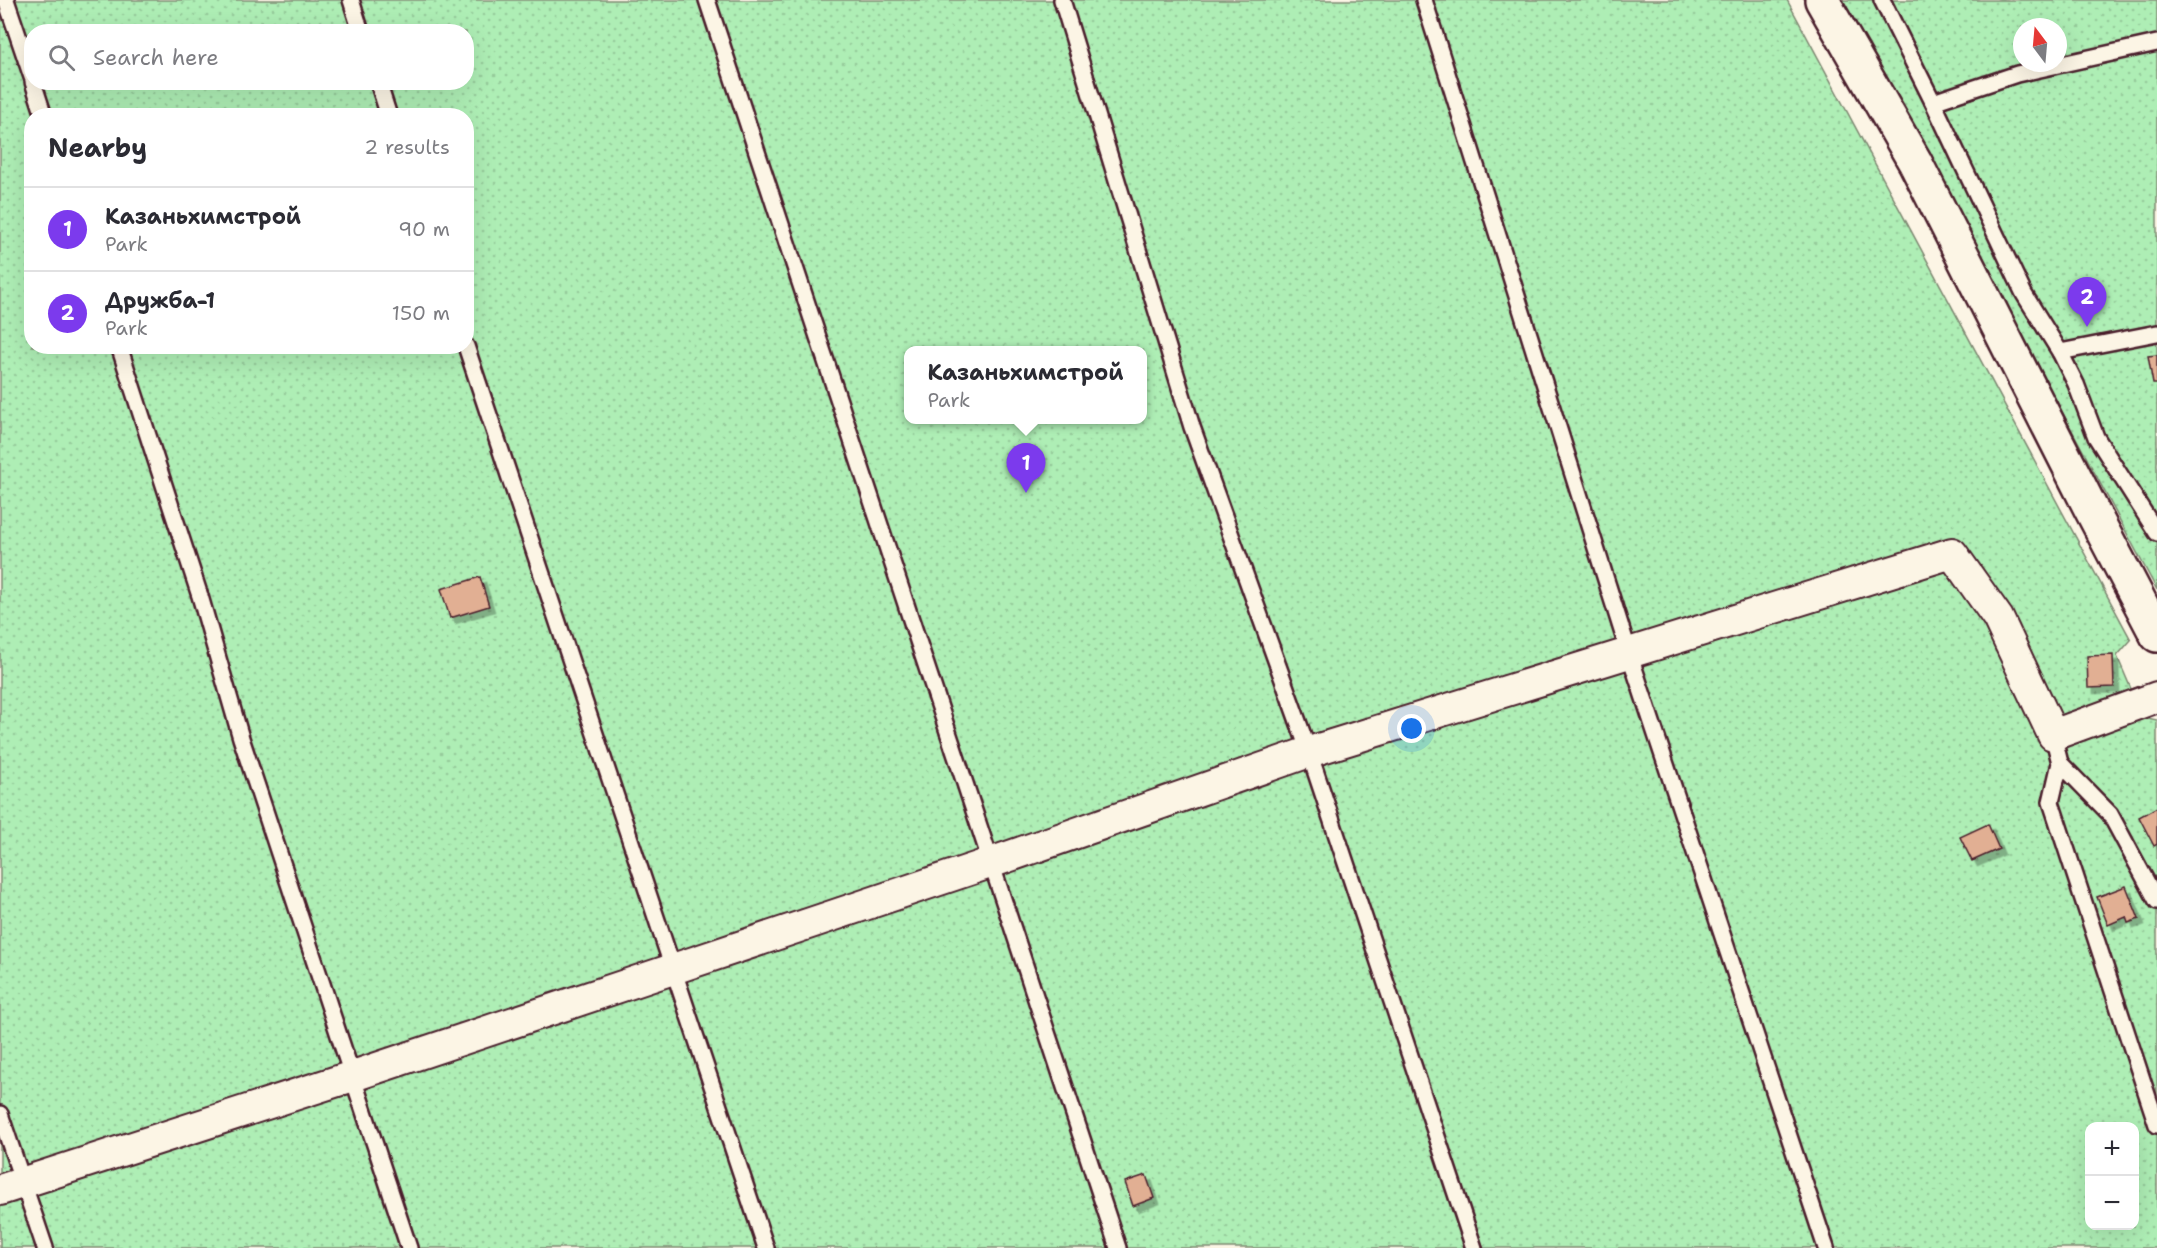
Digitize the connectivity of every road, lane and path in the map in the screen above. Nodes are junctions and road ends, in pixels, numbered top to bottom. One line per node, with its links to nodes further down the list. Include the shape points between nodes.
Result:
1 (6, 0): 10 (lane)
2 (351, 0): 8 (lane)
3 (707, 0): 26 (lane)
4 (1062, 0): 25 (lane, via 1192,427)
5 (1424, 0): 22 (lane)
6 (1822, 0): 21 (street, via 1915,162 2091,509)
7 (1882, 0): 13 (lane)
8 (359, 24)
9 (2157, 43): 13 (lane, via 2017,74)
10 (24, 53)
11 (36, 90): 14 (lane)
12 (381, 90): 15 (lane)
13 (1934, 102): 17 (lane, via 2024,294)
14 (41, 108)
15 (386, 108)
16 (2157, 333): 17 (lane)
17 (2060, 352): 20 (lane, via 2096,437)
18 (122, 354): 29 (lane)
19 (469, 354): 28 (lane)
20 (2157, 533)
21 (2155, 625)
22 (1629, 653): 24 (street, via 1952,553 1998,618); 25 (street); 38 (lane)
23 (2157, 697): 24 (street)
24 (2057, 749): 27 (lane, via 2110,814); 31 (lane, via 2051,802)
25 (1309, 752): 26 (street); 37 (lane)
26 (990, 862): 28 (street); 36 (lane)
27 (2157, 901)
28 (673, 969): 29 (street); 35 (lane)
29 (352, 1076): 32 (street); 34 (lane)
30 (0, 1114): 32 (lane)
31 (2157, 1125)
32 (11, 1186): 33 (lane)
33 (45, 1248)
34 (409, 1248)
35 (766, 1248)
36 (1118, 1248)
37 (1474, 1248)
38 (1826, 1248)

